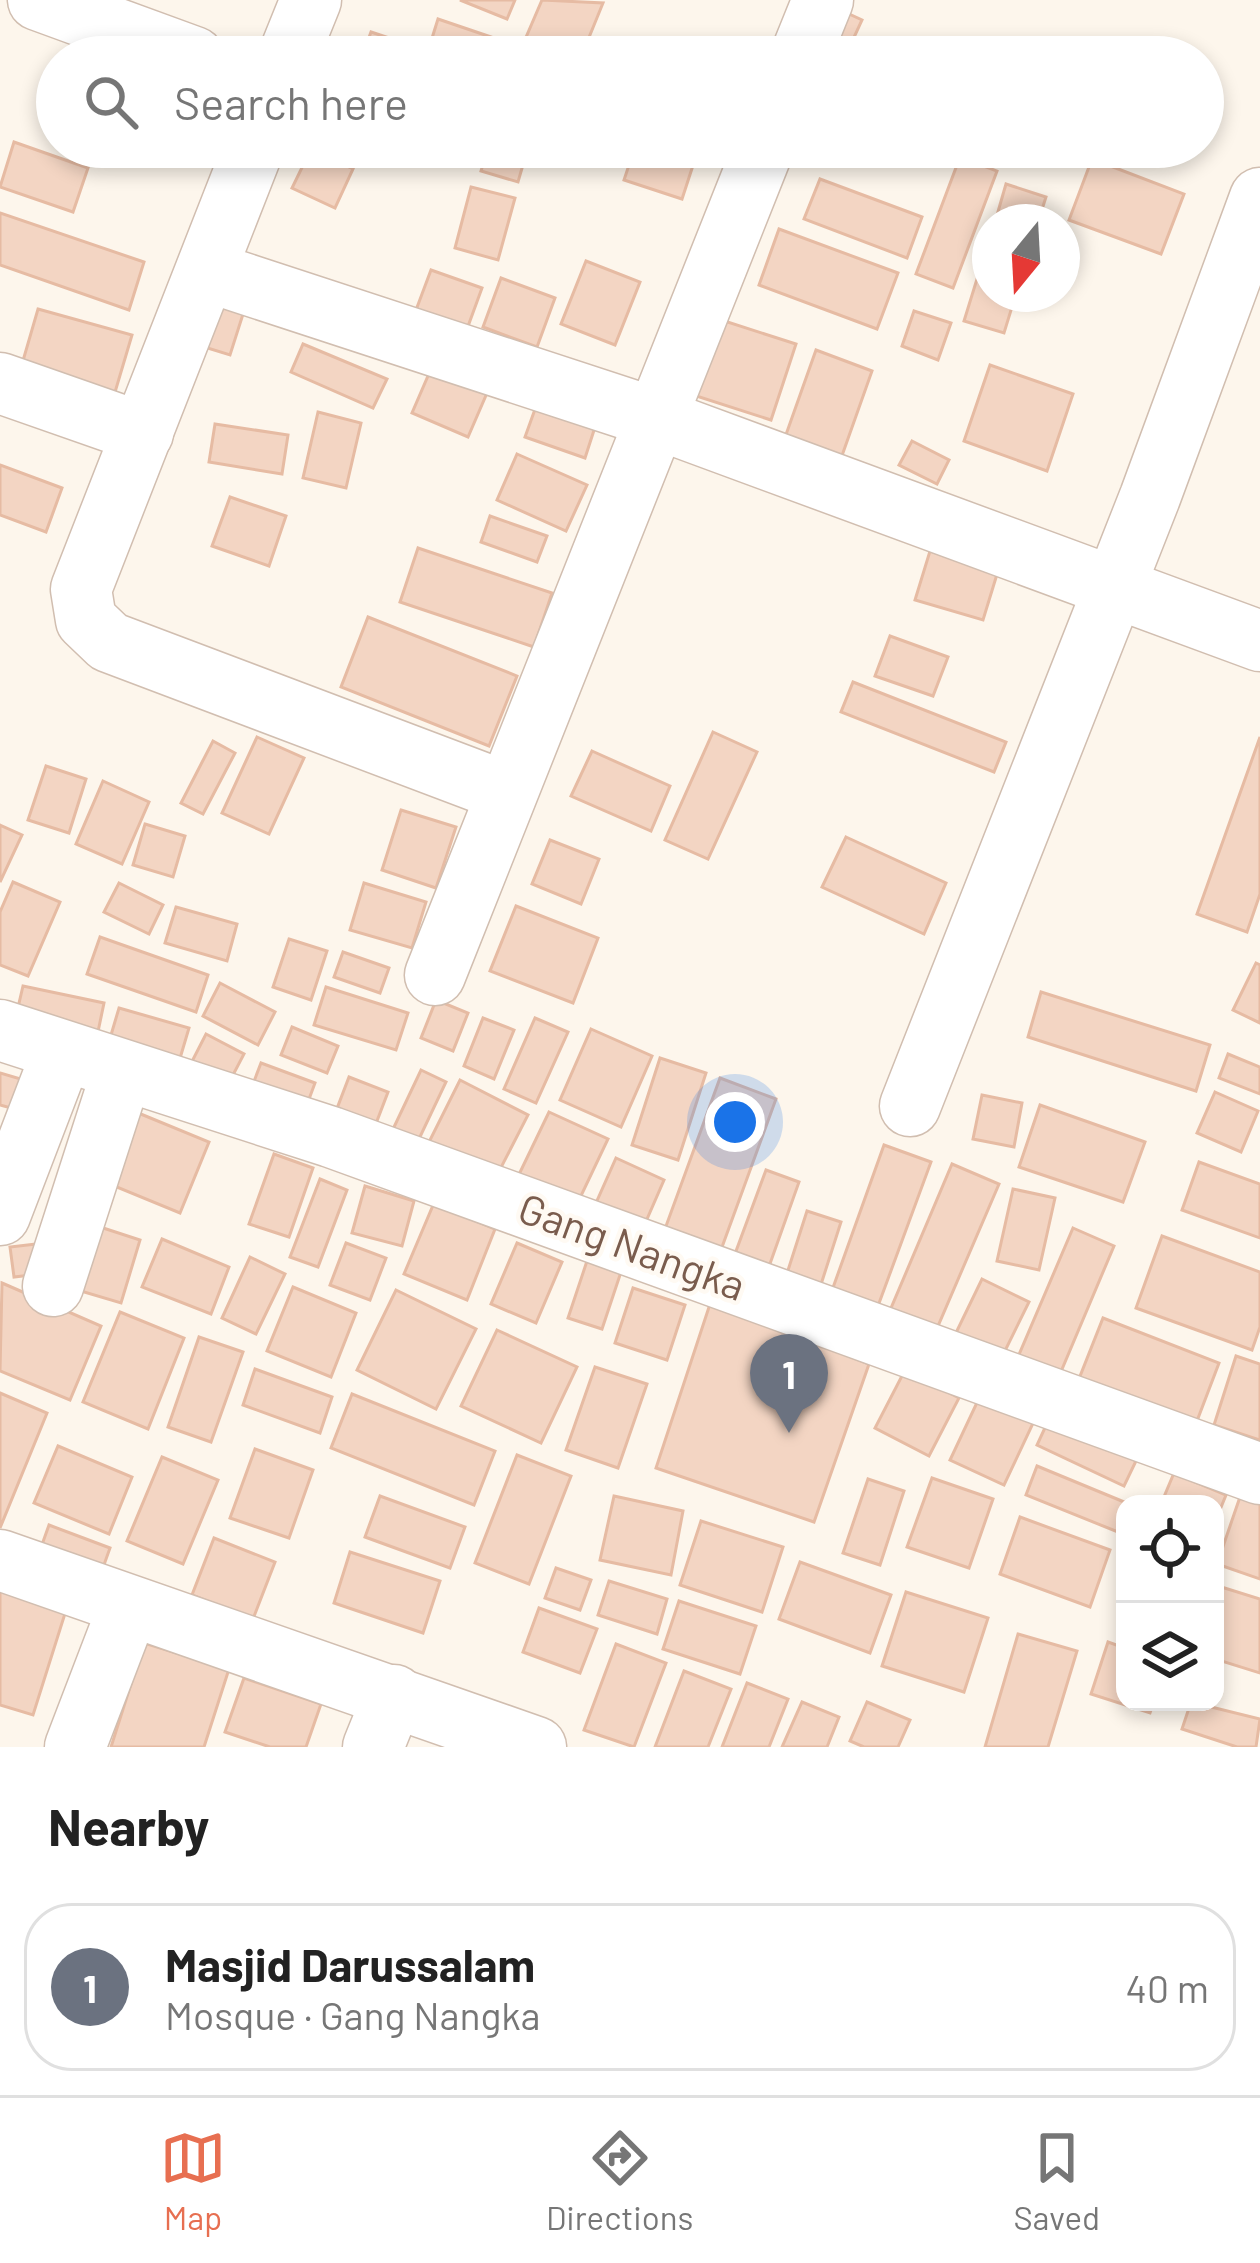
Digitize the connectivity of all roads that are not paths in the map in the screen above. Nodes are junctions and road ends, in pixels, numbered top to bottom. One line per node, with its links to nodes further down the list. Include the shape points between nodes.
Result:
1 (38, 0): 4 (street)
2 (311, 0): 5 (street)
3 (823, 0): 6 (street)
4 (137, 36)
5 (296, 36)
6 (808, 36)
7 (246, 168): 10 (street)
8 (756, 168): 12 (street)
9 (1260, 198): 14 (street)
10 (208, 272): 12 (street); 13 (street)
11 (0, 383): 13 (street)
12 (655, 418): 14 (street); 16 (street)
13 (143, 433): 16 (street, via 81,589 93,628 109,642)
14 (1111, 589): 15 (street); 21 (street)
15 (1260, 641)
16 (506, 792): 17 (street)
17 (435, 975)
18 (0, 1030): 19 (street, Gang Nangka)
19 (62, 1052): 20 (street, Gang Nangka); 22 (street)
20 (122, 1072): 23 (street); 24 (street, Gang Nangka, via 332,1137)
21 (910, 1106)
22 (0, 1215)
23 (52, 1286)
24 (1260, 1474)
25 (0, 1560): 26 (street)
26 (129, 1606): 27 (street); 28 (street)
27 (383, 1721): 29 (street)
28 (75, 1747)
29 (536, 1747)

